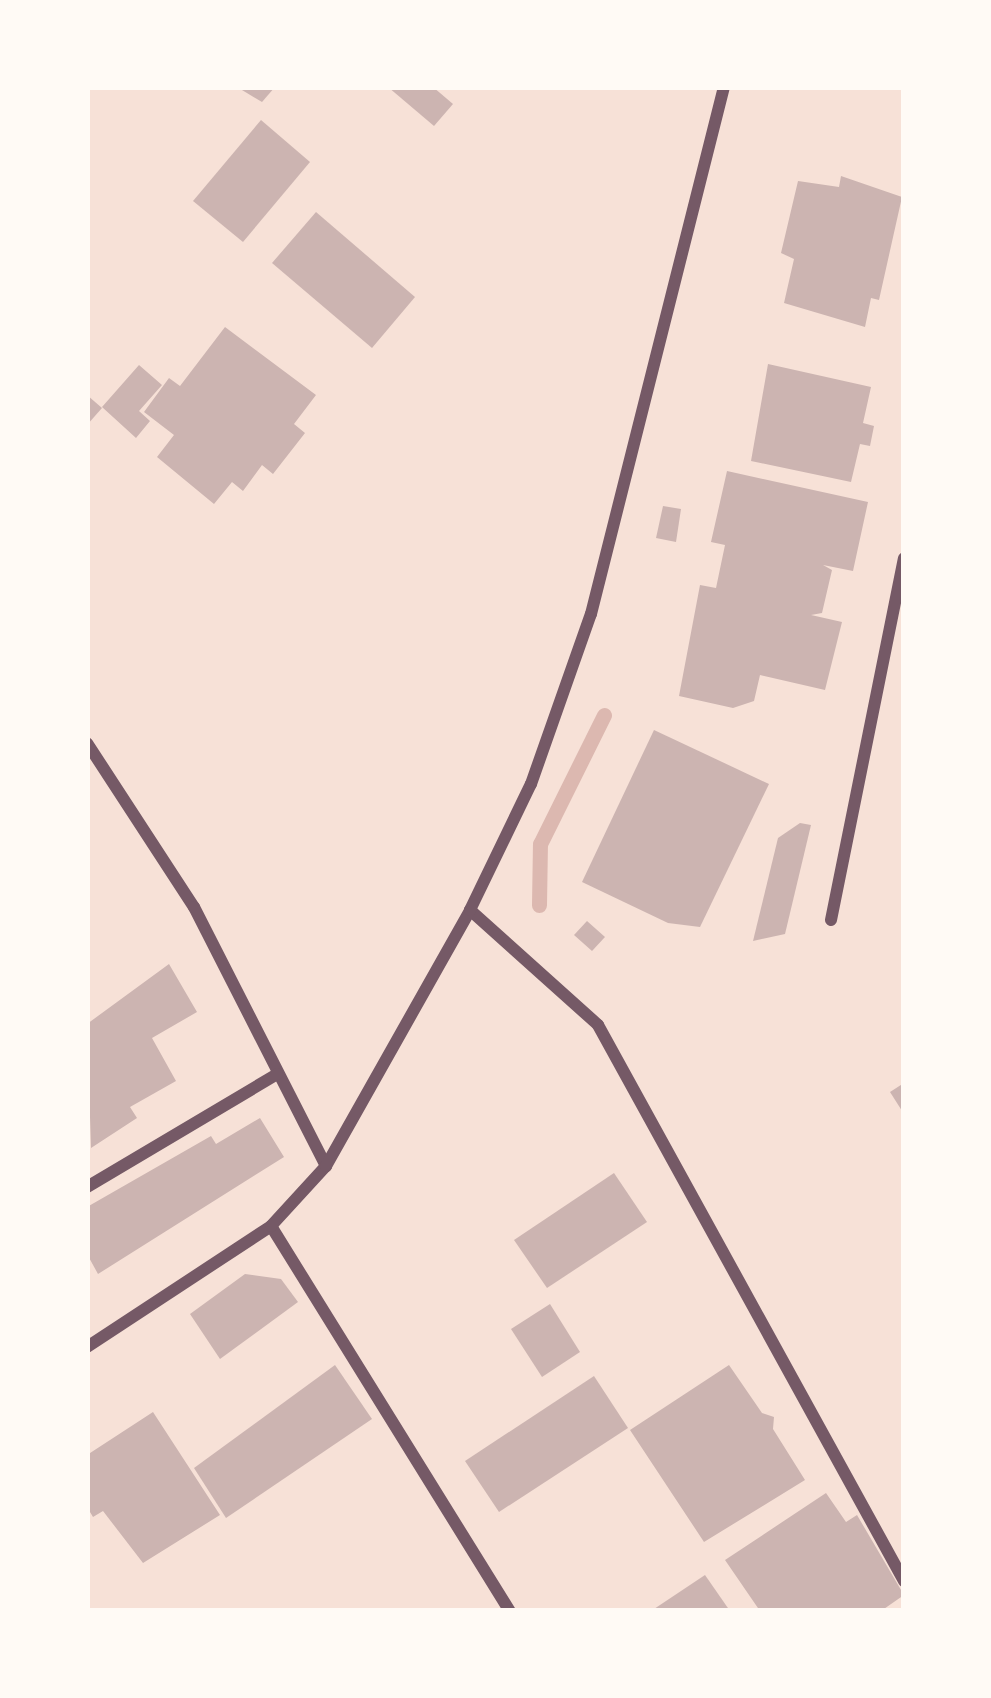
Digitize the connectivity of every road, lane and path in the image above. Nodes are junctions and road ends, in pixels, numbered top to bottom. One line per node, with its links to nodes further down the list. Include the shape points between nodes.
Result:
1 (724, 87): 4 (street, via 591,614 531,784)
2 (904, 558): 5 (street)
3 (87, 743): 6 (street, via 194,908)
4 (470, 910): 7 (street); 11 (street, via 598,1025)
5 (831, 920)
6 (277, 1074): 7 (street); 8 (street)
7 (326, 1166): 9 (street)
8 (87, 1187)
9 (271, 1226): 10 (street); 12 (street)
10 (87, 1348)
11 (904, 1581)
12 (510, 1611)

